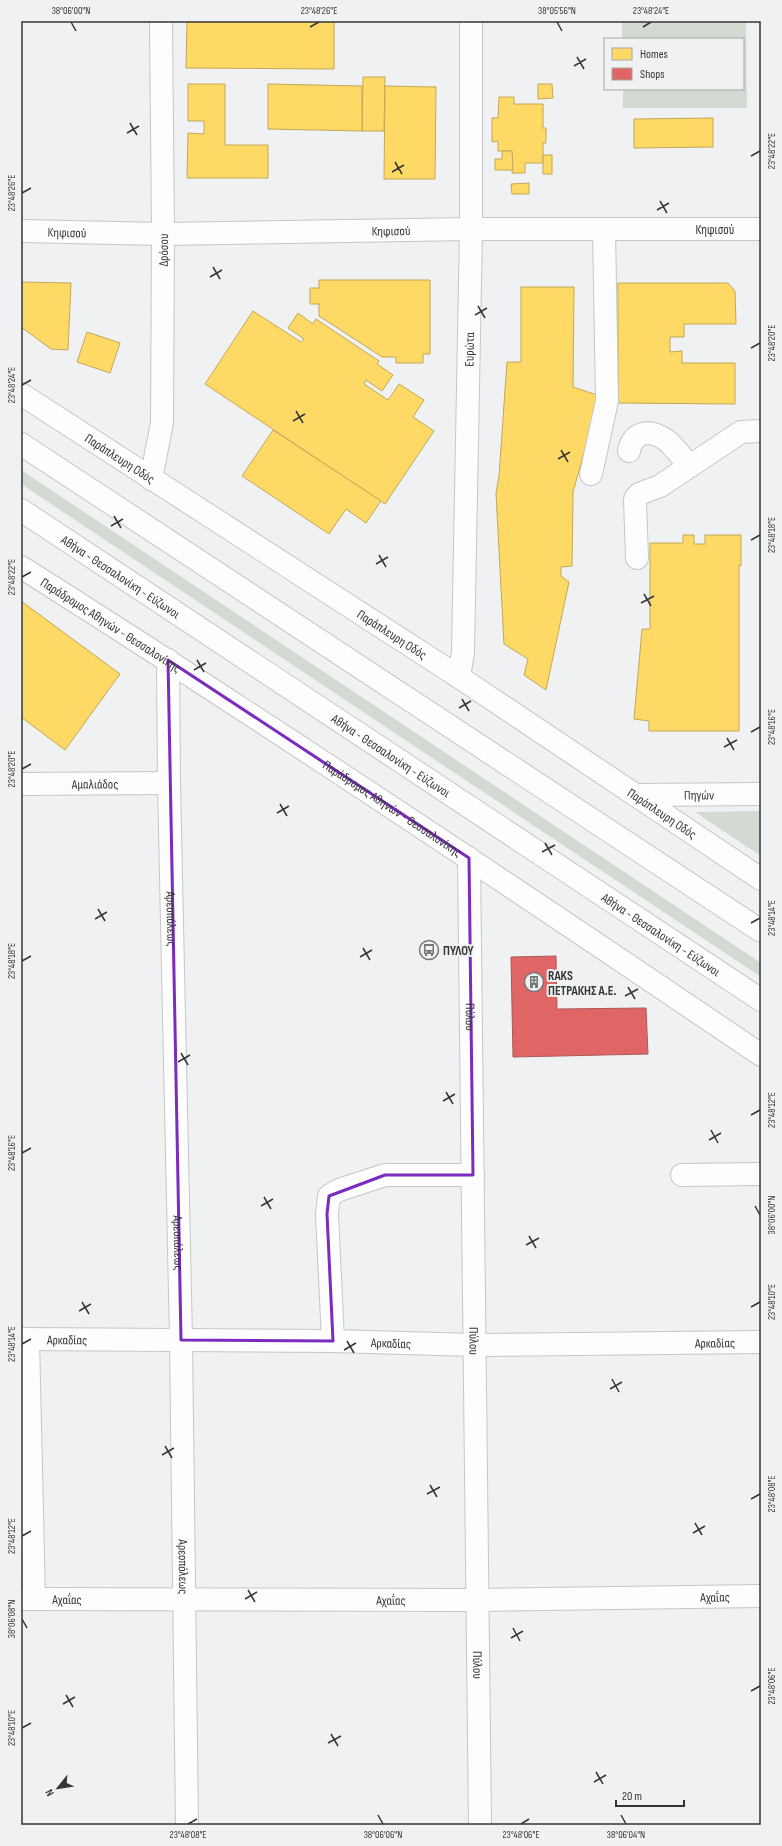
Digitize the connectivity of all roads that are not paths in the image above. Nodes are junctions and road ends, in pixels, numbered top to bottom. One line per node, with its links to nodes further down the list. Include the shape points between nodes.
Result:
1 (161, 21): 7 (main road, Δρόσου)
2 (471, 21): 3 (main road, Ευρώτα)
3 (471, 229): 4 (main road, Κηφισού); 7 (main road, Κηφισού); 19 (main road, Ευρώτα, via 463,652)
4 (604, 229): 5 (main road, Κηφισού); 13 (main road, via 607,401)
5 (761, 229)
6 (21, 232): 7 (main road, Κηφισού)
7 (163, 234): 14 (main road, Δρόσου, via 162,423)
8 (21, 394): 14 (main road, Παράπλευρη Οδός)
9 (761, 431): 12 (main road, via 742,432)
10 (21, 444): 26 (main road)
11 (629, 451): 12 (main road, via 631,442 636,437 652,434 665,440)
12 (690, 466): 16 (main road, via 660,486 639,494 635,499)
13 (591, 474)
14 (151, 479): 19 (main road, Παράπλευρη Οδός)
15 (21, 510): 27 (main road, Αθήνα - Θεσσαλονίκη - Εύζωνοι)
16 (637, 558)
17 (21, 567): 18 (main road, Παράδρομος Αθηνών - Θεσσαλονίκης)
18 (168, 660): 20 (main road, Αρεοπόλεως); 24 (main road, Παράδρομος Αθηνών - Θεσσαλονίκης)
19 (460, 677): 23 (main road, Παράπλευρη Οδός)
20 (169, 783): 21 (main road, Αμαλιάδος); 33 (main road, Αρεοπόλεως)
21 (21, 784)
22 (761, 794): 23 (main road, Πηγών)
23 (636, 795): 25 (main road, Παράπλευρη Οδός)
24 (469, 858): 28 (main road, Παράδρομος Αθηνών - Θεσσαλονίκης); 30 (main road, Πύλου)
25 (761, 879)
26 (761, 931)
27 (761, 1000)
28 (761, 1054)
29 (761, 1174): 31 (main road)
30 (473, 1175): 34 (main road, via 384,1175 339,1190 329,1196 327,1214); 36 (main road, Πύλου)
31 (682, 1175)
32 (24, 1339): 33 (main road, Αρκαδίας); 38 (main road)
33 (181, 1340): 34 (main road, Αρκαδίας); 40 (main road, Αρεοπόλεως)
34 (334, 1341): 36 (main road, Αρκαδίας)
35 (761, 1342): 36 (main road, Αρκαδίας)
36 (475, 1344): 39 (main road, Πύλου)
37 (761, 1596): 39 (main road, Αχαΐας)
38 (27, 1599): 40 (main road, Αχαΐας)
39 (478, 1600): 40 (main road, Αχαΐας); 42 (main road, Πύλου)
40 (183, 1601): 41 (main road, Αρεοπόλεως)
41 (187, 1825)
42 (480, 1825)

